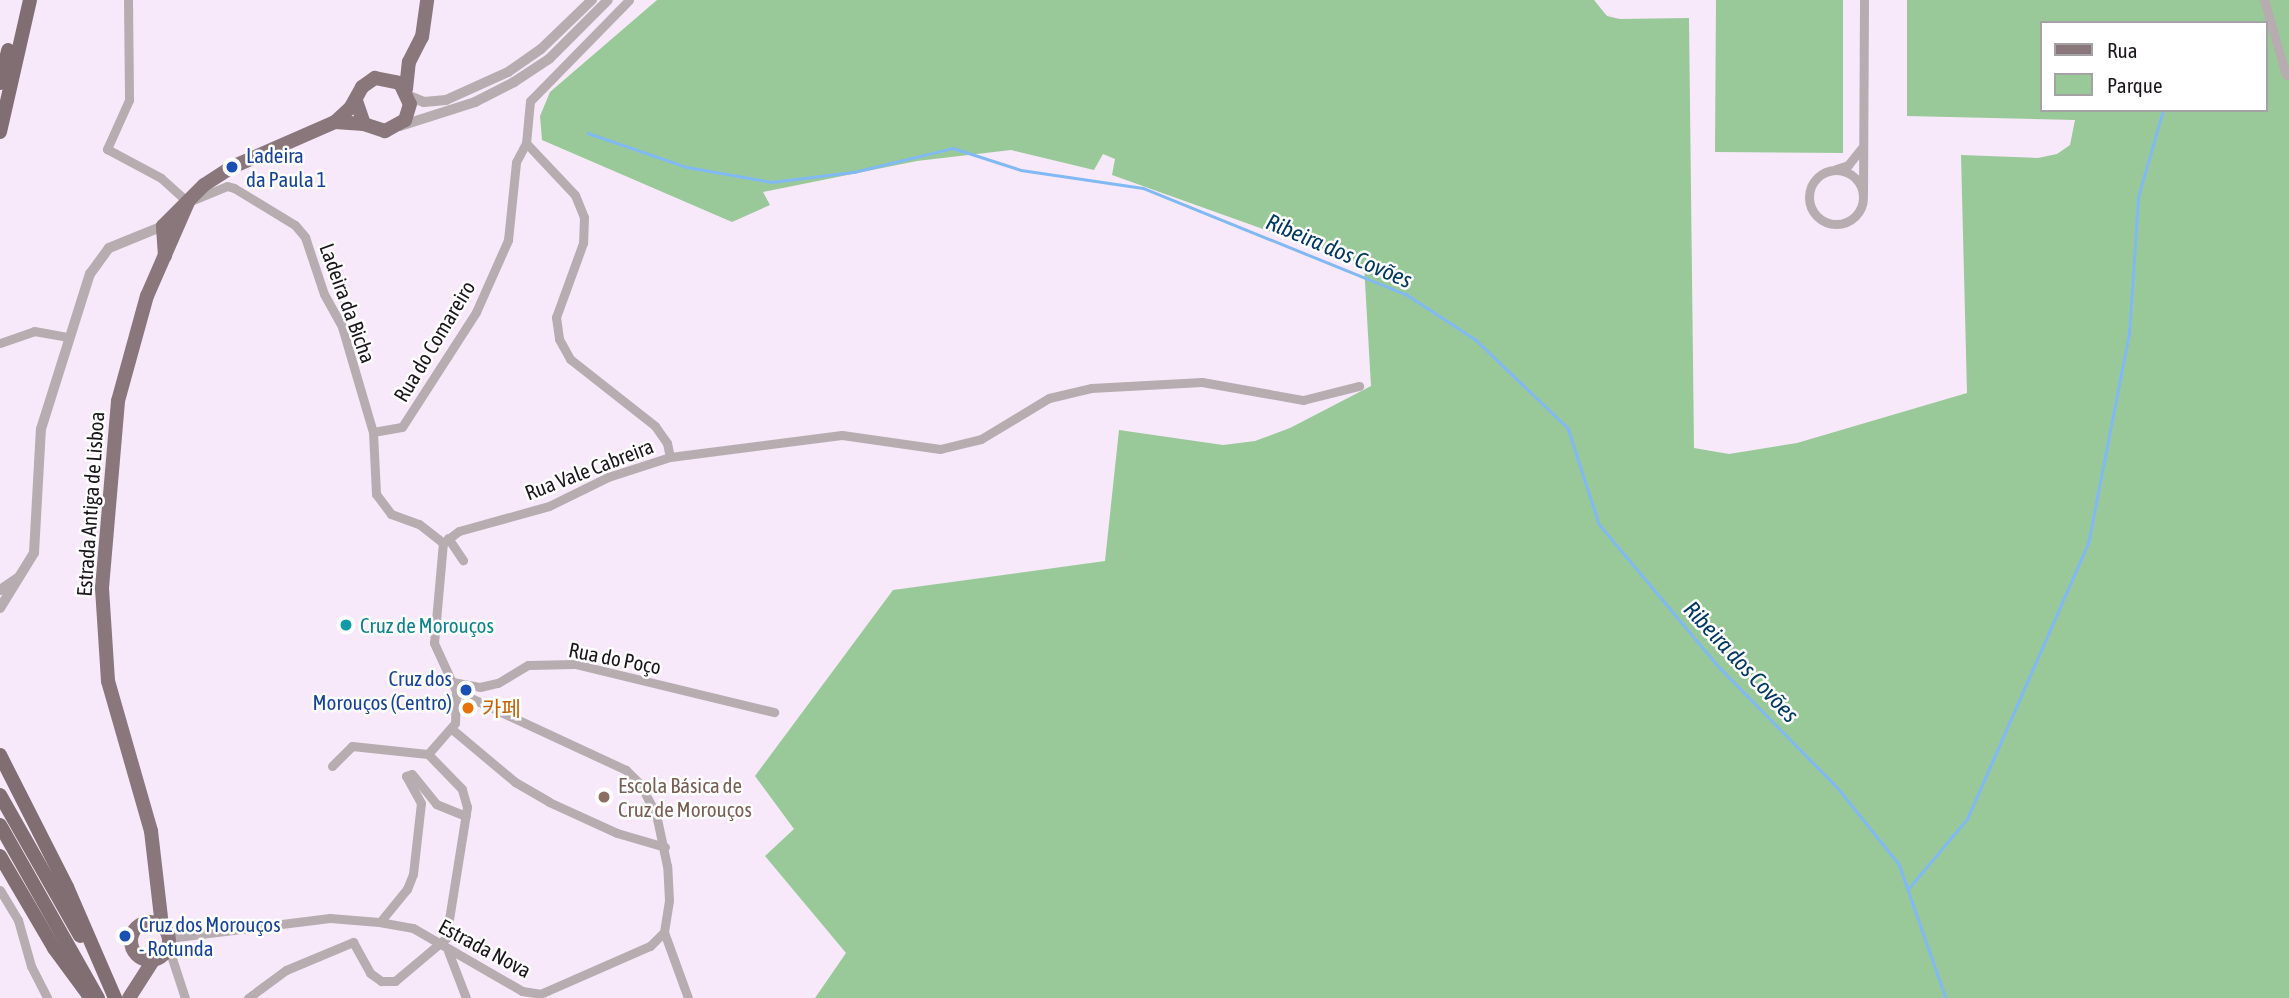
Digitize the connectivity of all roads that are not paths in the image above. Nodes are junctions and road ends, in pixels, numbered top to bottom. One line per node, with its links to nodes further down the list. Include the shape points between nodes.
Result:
1 (20, 0): 13 (highway)
2 (30, 0): 19 (highway)
3 (128, 0): 24 (street, via 130,100 107,149 161,178)
4 (427, 0): 10 (main road, via 422,37)
5 (592, 0): 14 (street, via 541,49 508,72 446,100 424,102)
6 (608, 0): 18 (street, via 549,59 514,82 475,102)
7 (629, 0): 20 (street, Rua do Comareiro, via 530,101)
8 (1864, 0): 21 (street)
9 (2264, 0): 11 (street)
10 (409, 62): 12 (main road); 14 (main road)
11 (2286, 75)
12 (383, 77): 14 (main road); 15 (main road, via 362,87)
13 (0, 83)
14 (407, 92): 18 (main road, via 409,112)
15 (356, 101): 16 (main road); 17 (main road)
16 (335, 122): 17 (main road); 24 (main road, via 232,167)
17 (364, 124): 18 (main road, via 385,131)
18 (400, 126)
19 (0, 132)
20 (526, 143): 32 (street, Rua do Comareiro, via 516,162 508,240 476,312 402,427); 33 (street, via 575,195 584,217 583,243 556,317 559,339 570,359 655,426)
21 (1863, 147): 22 (street, via 1848,165); 23 (street)
22 (1834, 170): 23 (street, via 1854,177); 23 (street, via 1817,178 1808,197 1822,221 1831,224 1853,219)
23 (1863, 193)
24 (188, 202): 25 (main road); 27 (main road, Estrada Antiga de Lisboa); 32 (street, Ladeira da Bicha, via 227,186 234,188 295,225 305,237 324,294 342,327)
25 (163, 226): 26 (street); 27 (street); 28 (main road)
26 (144, 233): 28 (street); 29 (street, via 109,248 97,261)
27 (174, 238): 28 (main road, Estrada Antiga de Lisboa)
28 (164, 253): 51 (main road, Estrada Antiga de Lisboa, via 118,401 102,588 108,681 149,821)
29 (68, 337): 30 (street, via 34,331); 36 (street, via 41,429 35,492 37,533)
30 (0, 342)
31 (1359, 386): 33 (street, Rua Vale Cabreira, via 1303,400 1202,382 1091,388 1049,398 981,439 940,449 842,435)
32 (373, 432): 34 (street, via 376,494 391,514 419,524)
33 (670, 457): 34 (street, Rua Vale Cabreira, via 608,477 549,506)
34 (445, 541): 35 (street); 39 (street, via 434,643)
35 (463, 560)
36 (26, 572): 37 (street); 38 (street)
37 (0, 590)
38 (0, 608)
39 (454, 686): 40 (street, Rua do Poço, via 498,683 528,665 575,664); 41 (street); 48 (street, via 626,770 656,814)
40 (774, 712)
41 (453, 730): 42 (street); 48 (street, via 515,782 549,802 617,833)
42 (428, 754): 44 (street, via 352,747); 46 (street, via 462,789)
43 (0, 755): 64 (highway, via 67,887)
44 (332, 766)
45 (0, 795): 64 (highway)
46 (466, 816): 52 (street, via 436,804 412,774 406,776 421,803 413,874 407,889); 56 (street)
47 (0, 825): 63 (highway)
48 (665, 846): 54 (street, via 669,900)
49 (0, 856): 62 (highway, via 54,948)
50 (0, 890): 61 (street, via 18,920 31,966)
51 (157, 900): 53 (main road); 55 (main road, Estrada Antiga de Lisboa)
52 (380, 922): 55 (street, Estrada Nova, via 330,918); 56 (street, Estrada Nova, via 413,928)
53 (146, 923): 55 (main road); 57 (main road, via 136,929 131,940)
54 (664, 932): 56 (street, Estrada Nova, via 650,946 540,994 522,991); 69 (street, via 676,976)
55 (166, 937): 58 (main road); 59 (street)
56 (444, 948): 67 (street, via 390,983 370,973 353,943 286,970); 68 (street)
57 (139, 956): 58 (main road); 60 (main road)
58 (156, 959): 59 (street); 60 (main road)
59 (176, 979): 66 (street)
60 (137, 980): 65 (main road)
61 (47, 998)
62 (91, 998)
63 (98, 998)
64 (115, 998)
65 (129, 998)
66 (185, 998)
67 (248, 998)
68 (466, 998)
69 (688, 998)

